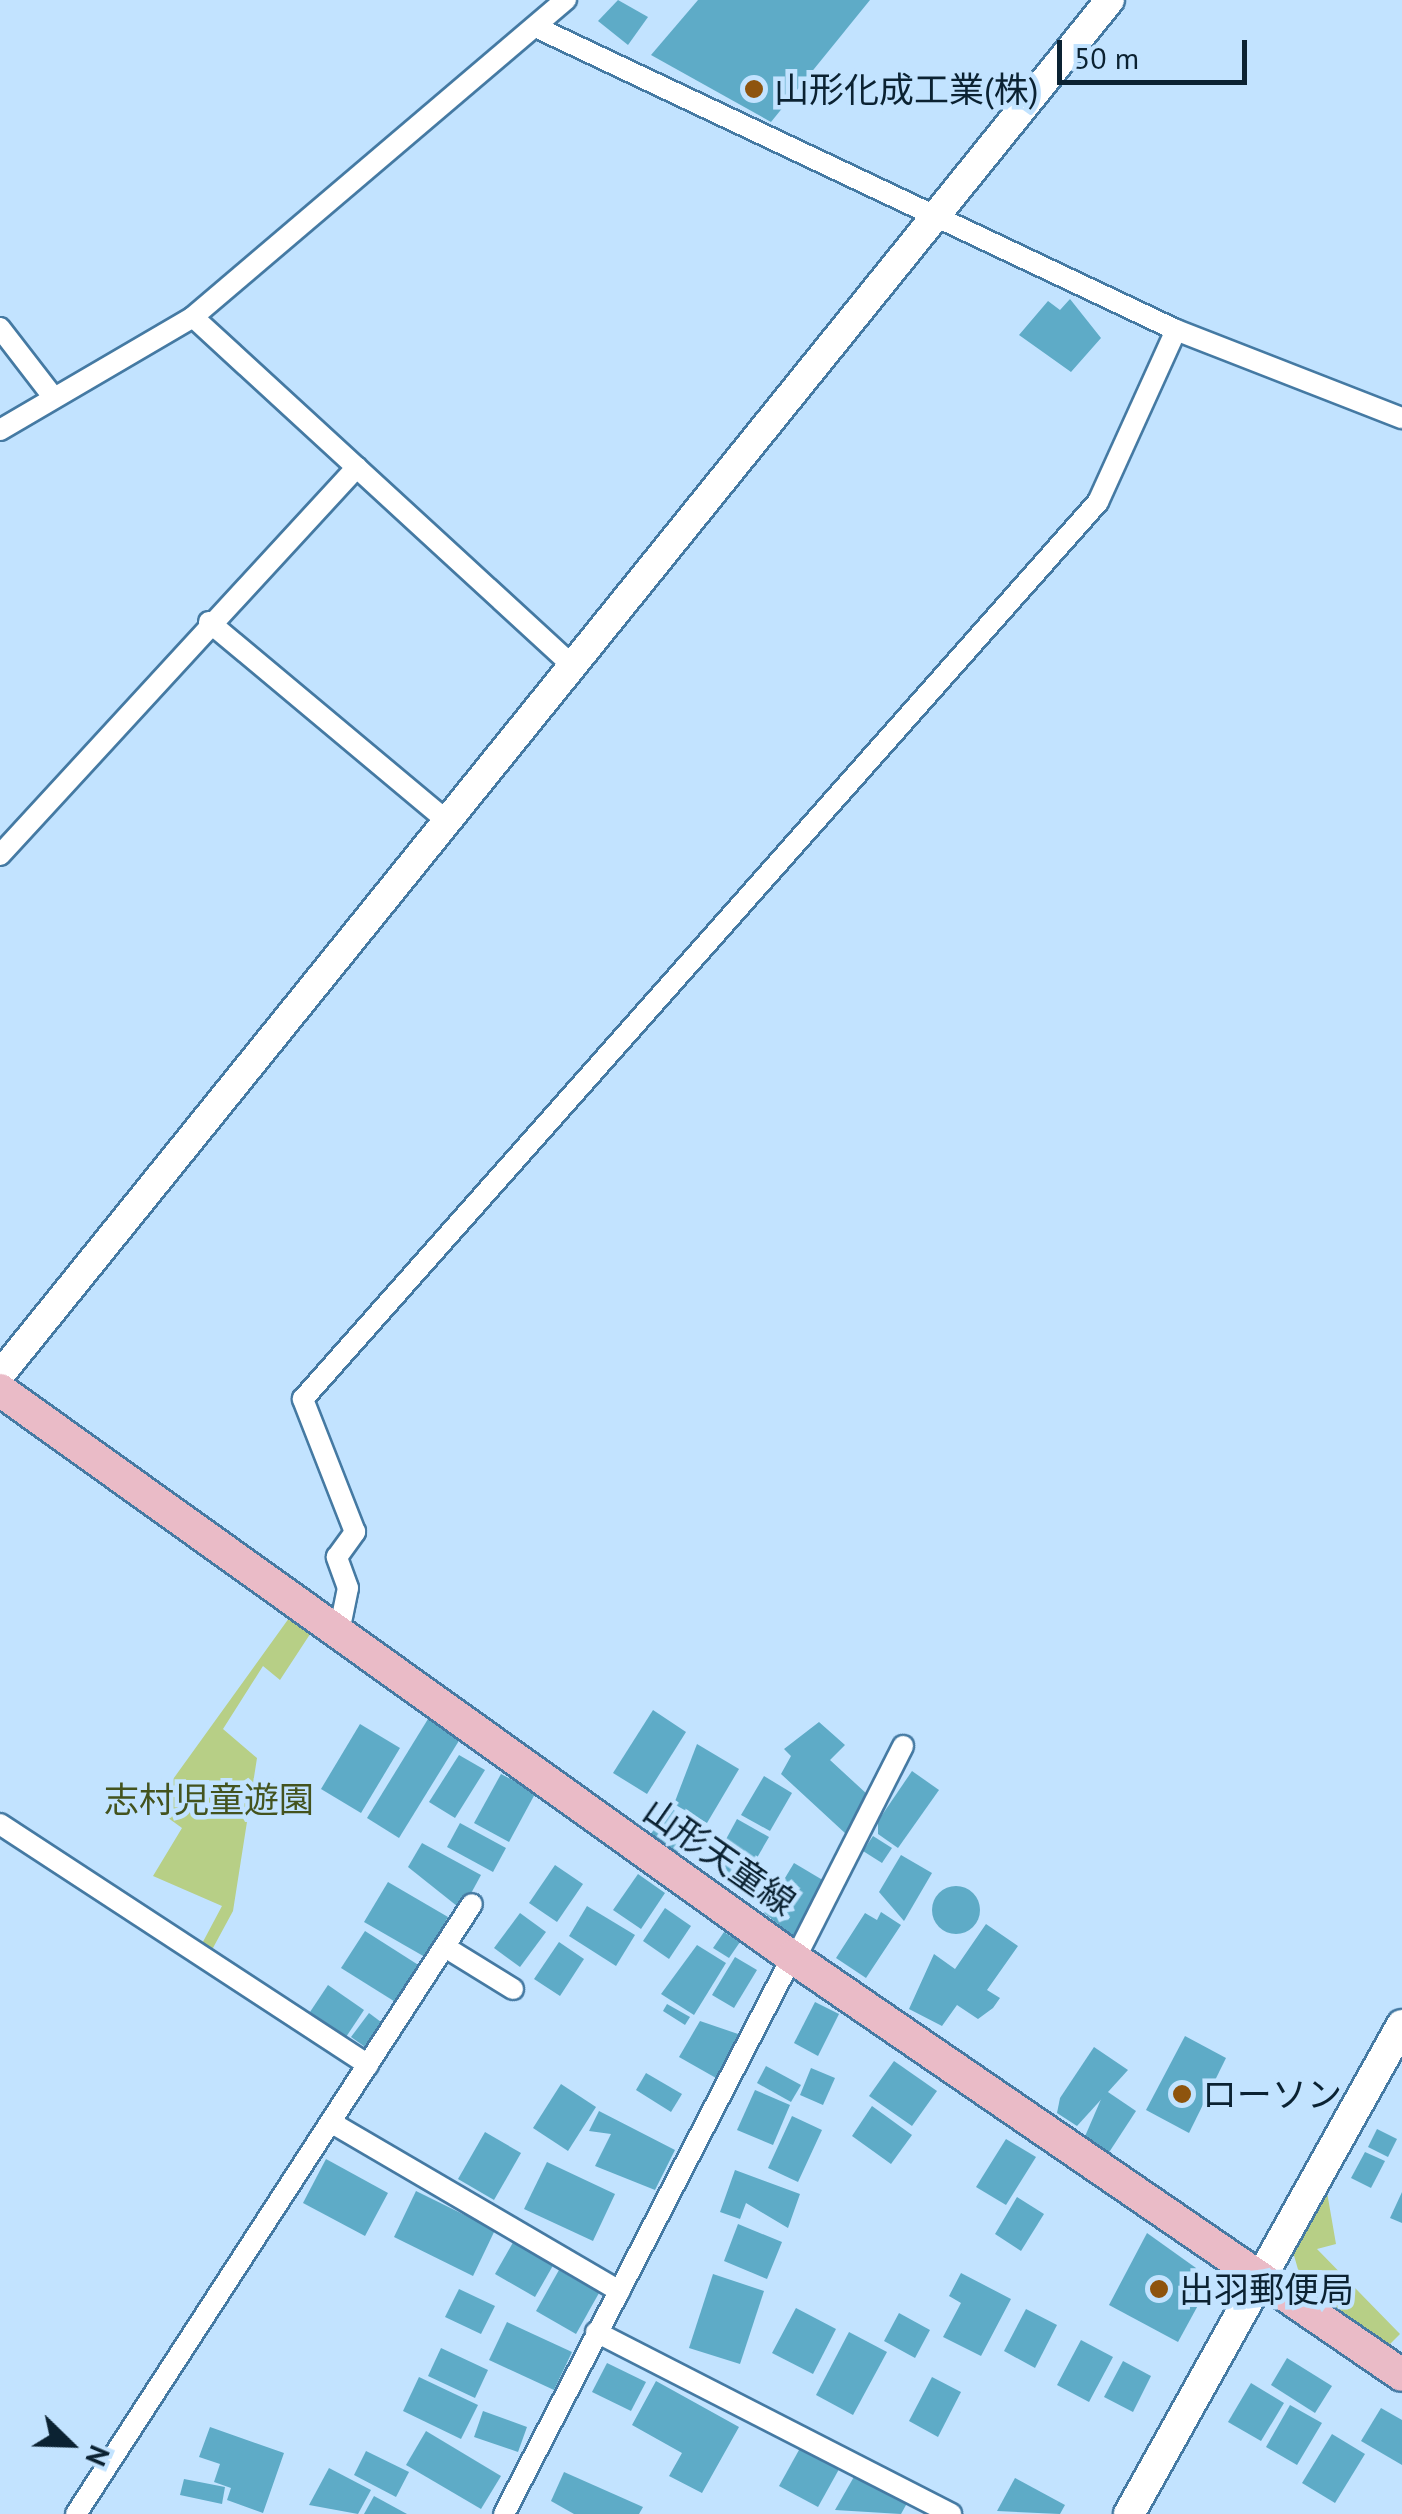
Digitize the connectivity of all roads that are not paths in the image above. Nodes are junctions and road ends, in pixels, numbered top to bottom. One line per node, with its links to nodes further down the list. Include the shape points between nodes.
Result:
1 (566, 0): 3 (street)
2 (1110, 0): 4 (street)
3 (540, 29): 4 (street); 5 (street)
4 (933, 216): 7 (street); 13 (street)
5 (193, 317): 8 (street); 11 (street)
6 (0, 328): 8 (street)
7 (1176, 330): 9 (street); 18 (street, via 1098,502 303,1399 355,1532 337,1557 348,1588)
8 (54, 398): 10 (street)
9 (1402, 418)
10 (0, 430)
11 (356, 467): 12 (street); 13 (street)
12 (209, 622): 14 (street); 15 (street)
13 (575, 668): 14 (street)
14 (448, 822): 16 (street)
15 (0, 855)
16 (0, 1374)
17 (0, 1390): 18 (main road, 山形天童線)
18 (338, 1637): 23 (main road, 山形天童線)
19 (903, 1746): 23 (street)
20 (0, 1824): 26 (street)
21 (472, 1904): 22 (street)
22 (445, 1947): 24 (street); 26 (street)
23 (793, 1958): 28 (main road, 山形天童線); 29 (street)
24 (513, 1989)
25 (1402, 2025): 28 (main road)
26 (368, 2065): 27 (street)
27 (332, 2122): 29 (street); 32 (street)
28 (1258, 2279): 31 (main road, 山形天童線); 35 (main road)
29 (619, 2291): 30 (street)
30 (596, 2332): 33 (street); 34 (street)
31 (1402, 2375)
32 (79, 2513)
33 (504, 2514)
34 (951, 2514)
35 (1129, 2514)

